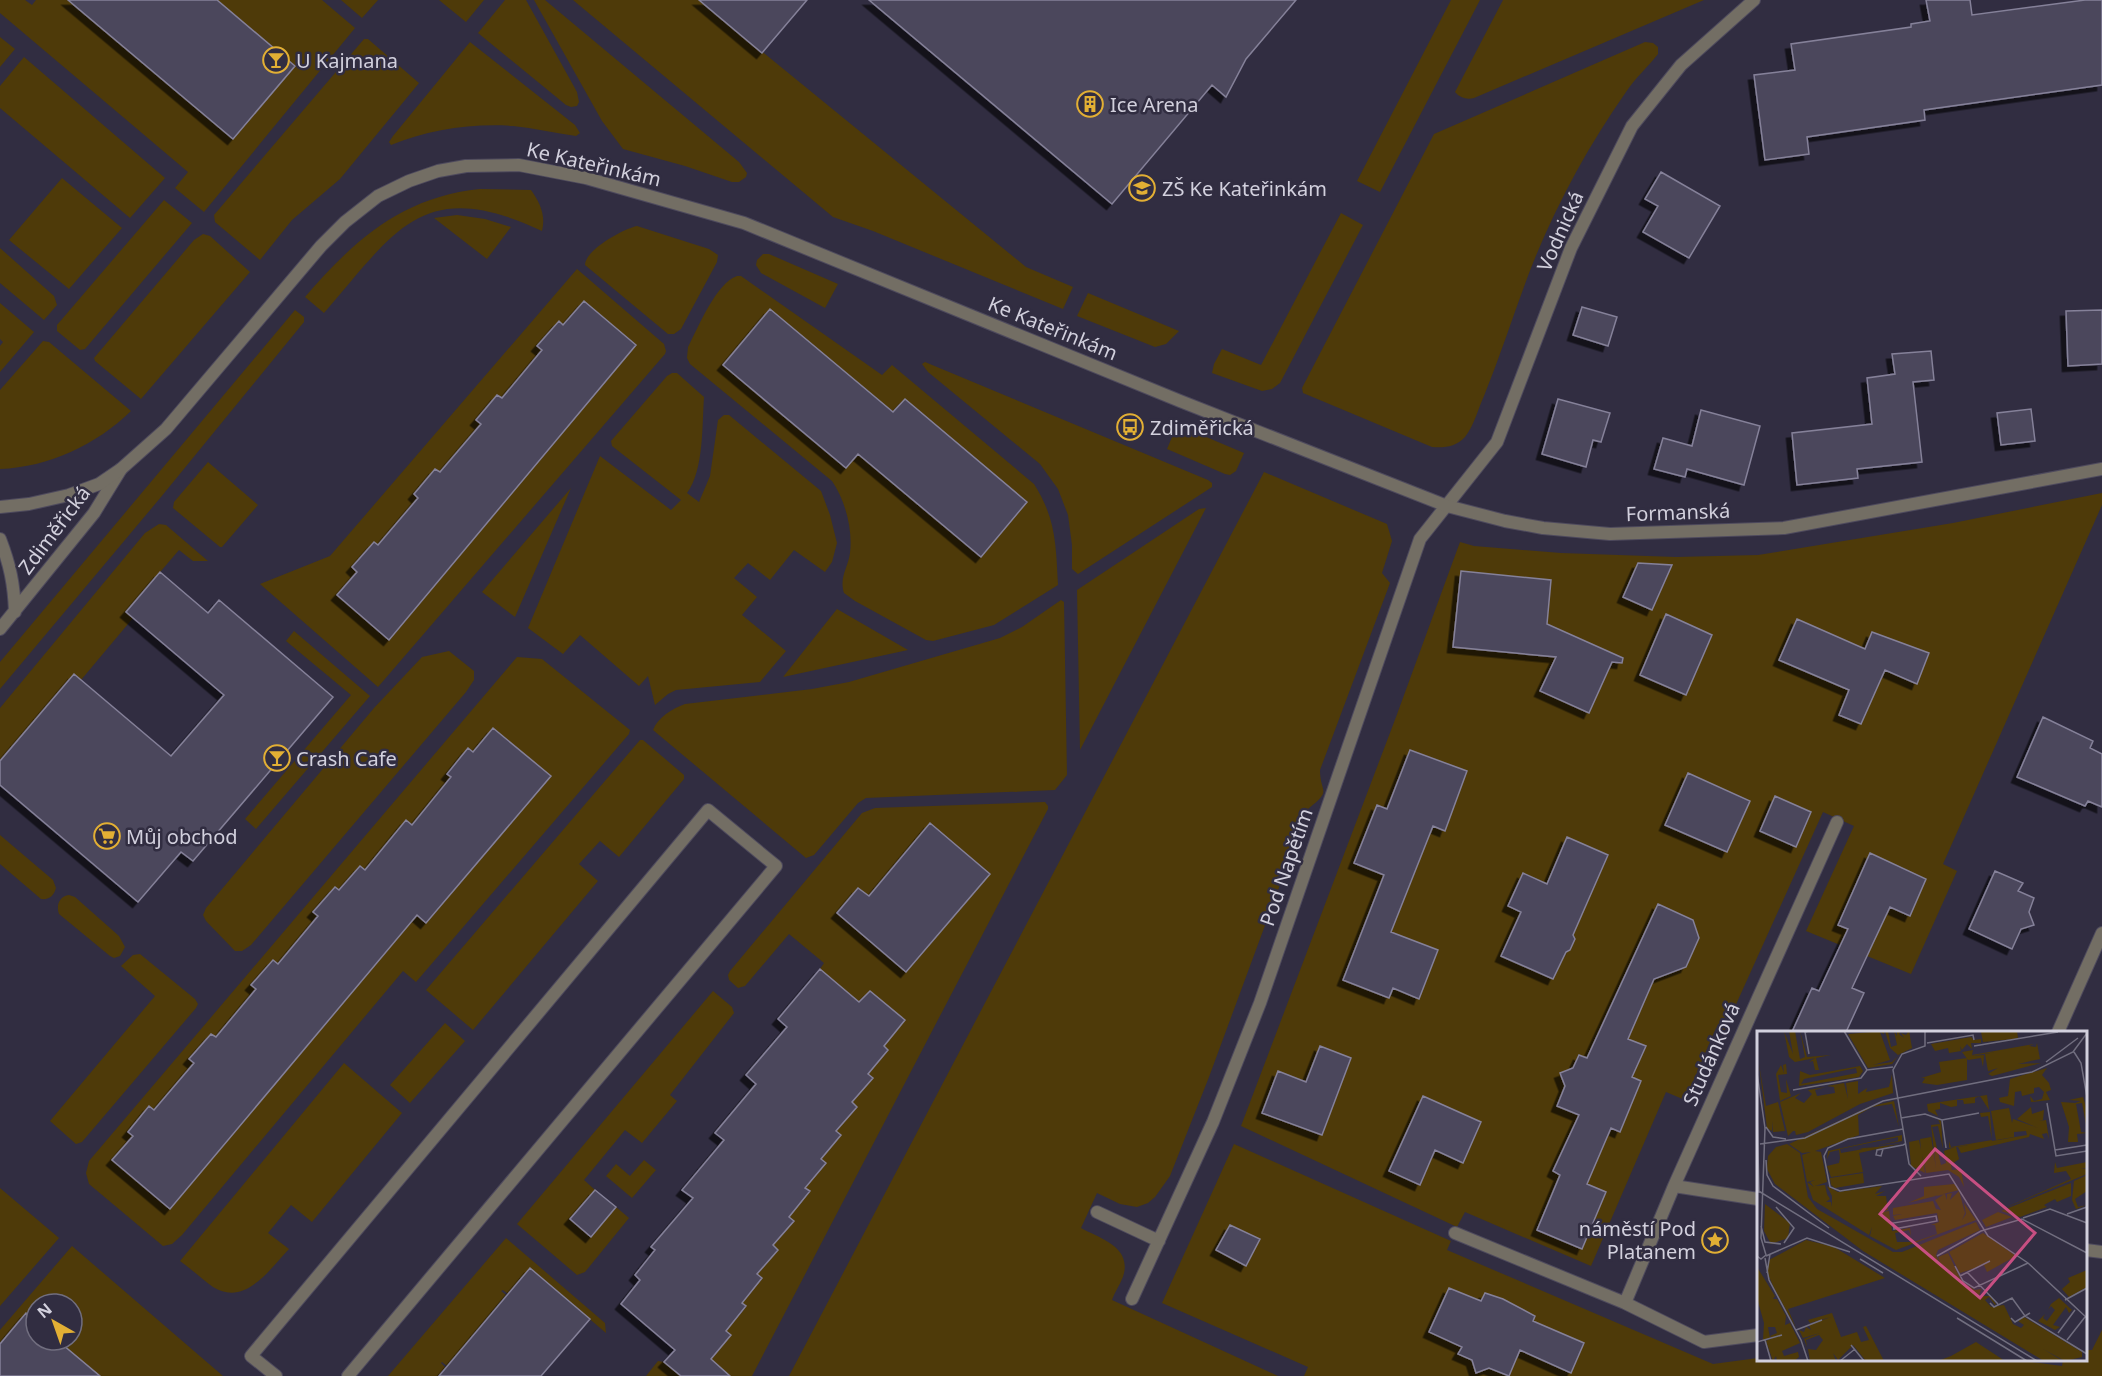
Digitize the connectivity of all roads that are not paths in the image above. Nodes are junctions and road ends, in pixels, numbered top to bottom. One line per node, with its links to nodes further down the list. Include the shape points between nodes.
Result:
1 (1754, 0): 5 (street, Vodnická, via 1682,65 1632,126 1571,249 1497,442)
2 (1266, 435): 3 (street, Ke Kateřinkám, via 744,223 586,178 519,165 496,165 438,171 409,181 378,196 345,222 166,429); 5 (street, Formanská)
3 (121, 469): 6 (street, Ke Kateřinkám, via 69,495); 8 (street, Zdiměřická, via 94,513)
4 (2102, 469): 5 (street, Formanská, via 1784,528 1610,534 1543,528)
5 (1447, 506): 17 (street, Pod Napětím, via 1420,539 1260,1003 1213,1122)
6 (0, 507)
7 (0, 540): 8 (street, Zdiměřická, via 10,565)
8 (15, 612): 9 (street, Zdiměřická)
9 (0, 629)
10 (1837, 822): 13 (street, Studánková)
11 (2102, 933): 12 (street)
12 (2058, 1031)
13 (1674, 1186): 14 (street); 21 (street, Studánková)
14 (1757, 1199)
15 (1097, 1212): 17 (street)
16 (1455, 1233): 21 (street)
17 (1159, 1241): 20 (street, Pod Napětím)
18 (2087, 1250): 19 (street)
19 (2102, 1252)
20 (1132, 1299)
21 (1625, 1303): 22 (street, via 1704,1342)
22 (1757, 1335)
23 (276, 1376): 24 (street, via 251,1356 708,810 776,866)
24 (348, 1376)

